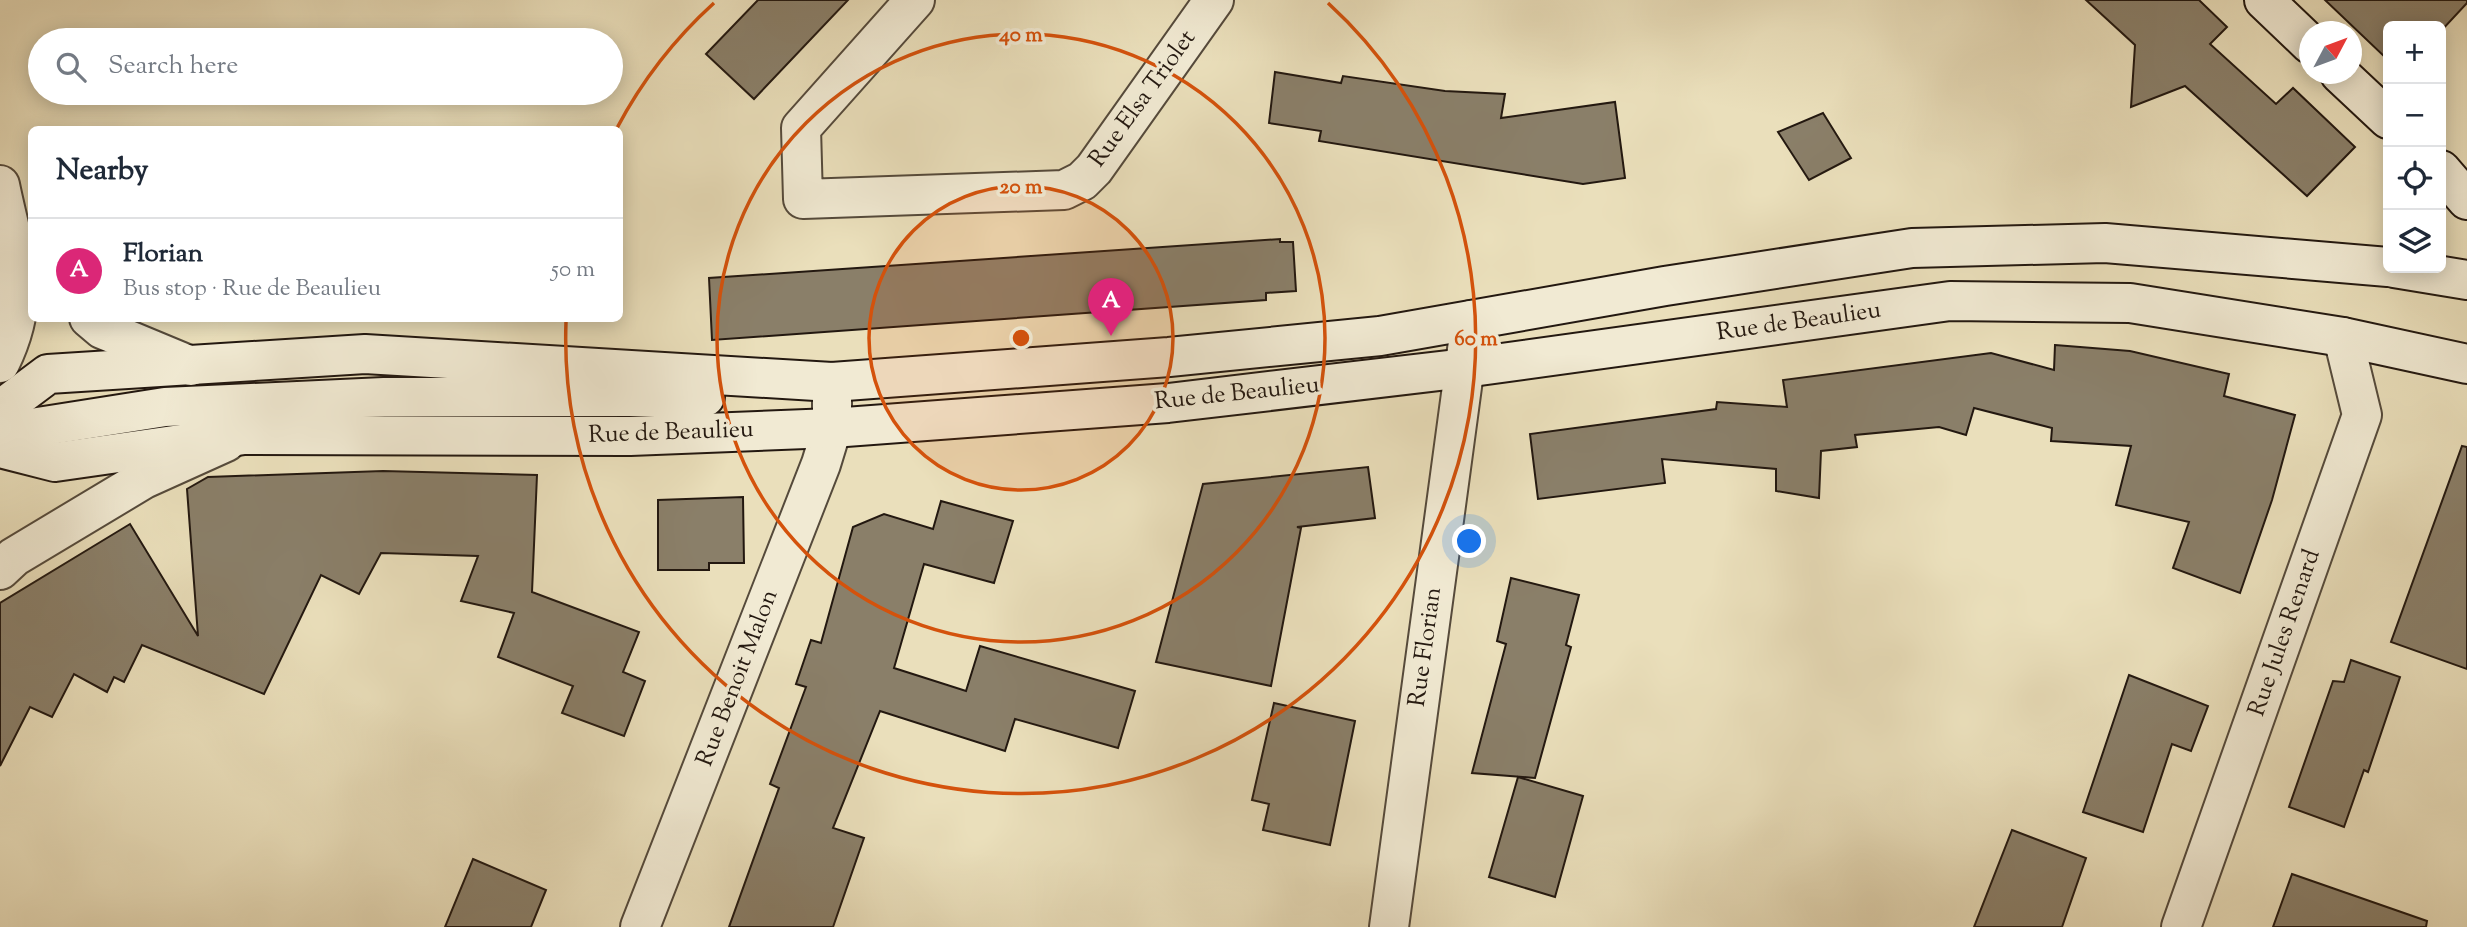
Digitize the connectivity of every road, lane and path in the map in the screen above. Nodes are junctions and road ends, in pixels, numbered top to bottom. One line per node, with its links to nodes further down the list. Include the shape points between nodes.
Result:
1 (915, 0): 2 (main road, Rue Elsa Triolet, via 801,128 803,199 1064,190 1073,186 1094,169)
2 (1214, 0)
3 (2264, 0): 4 (main road)
4 (2299, 34)
5 (2350, 84): 6 (main road)
6 (2383, 115)
7 (2446, 176): 9 (main road)
8 (0, 194): 10 (main road); 17 (main road, via 21,280 12,339)
9 (2467, 200)
10 (28, 236)
11 (2383, 267): 14 (main road, Rue de Beaulieu, via 2105,243 1912,248)
12 (2424, 273): 13 (main road)
13 (2467, 280)
14 (1471, 320): 20 (main road, Rue Florian); 22 (main road, Rue de Beaulieu, via 1380,336 1195,354)
15 (94, 322): 19 (main road, Rue de Beaulieu)
16 (2343, 337): 18 (main road, Rue de Beaulieu); 20 (main road, Rue de Beaulieu, via 2130,303 1950,301); 31 (main road, Rue Jules Renard, via 2362,415)
17 (0, 363)
18 (2467, 363)
19 (191, 366): 21 (main road, Rue de Beaulieu, via 365,354); 23 (main road, Rue de Beaulieu, via 48,374)
20 (1465, 368): 24 (main road, Rue de Beaulieu, via 1168,403); 30 (main road, Rue Florian)
21 (790, 381): 22 (main road, Rue de Beaulieu); 25 (main road, via 715,397 384,397 165,407)
22 (832, 382): 24 (main road, Rue Benoit Malon)
23 (0, 410)
24 (832, 428): 26 (main road, Rue de Beaulieu, via 631,436); 29 (main road, Rue Benoit Malon)
25 (0, 433)
26 (244, 435): 27 (main road, Rue de Beaulieu, via 55,462); 28 (main road, via 144,478)
27 (0, 448)
28 (0, 570)
29 (640, 927)
30 (1389, 927)
31 (2181, 927)

